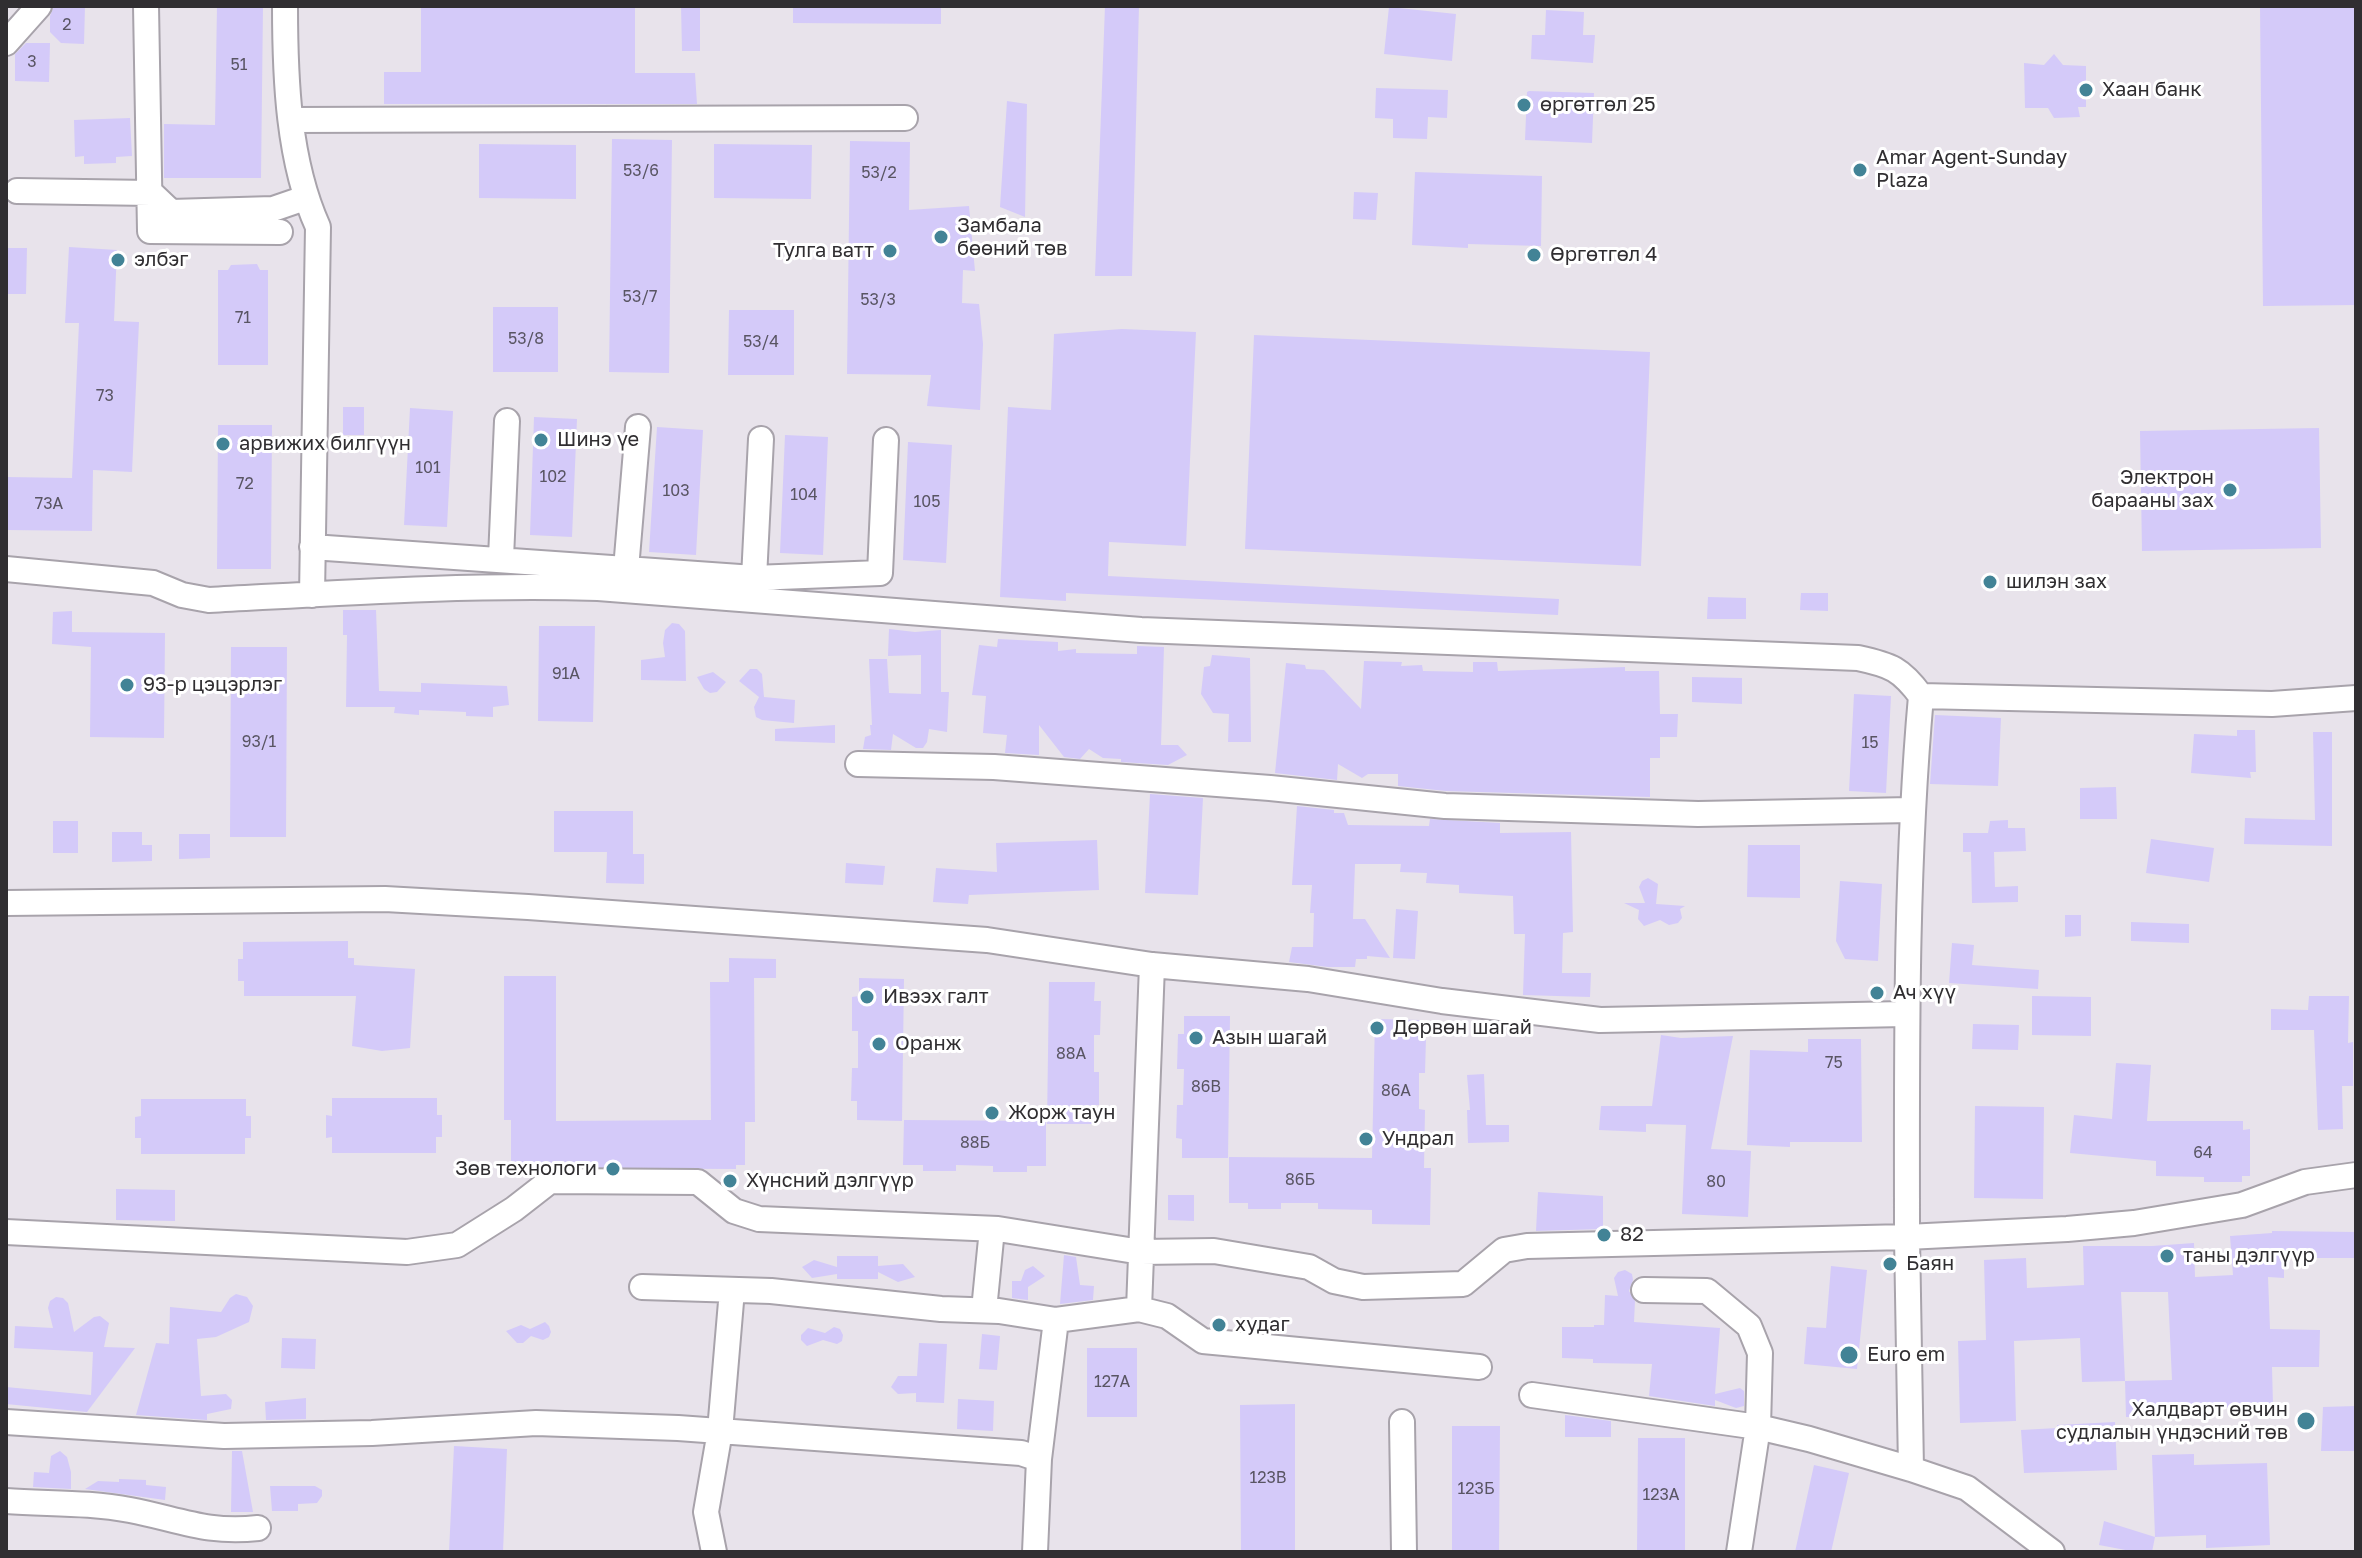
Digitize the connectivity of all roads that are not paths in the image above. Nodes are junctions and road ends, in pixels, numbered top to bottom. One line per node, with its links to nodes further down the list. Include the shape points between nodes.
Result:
1 (39, 6): 4 (street)
2 (146, 6): 8 (street)
3 (285, 6): 6 (street, via 285,86)
4 (6, 43)
5 (905, 118): 6 (street)
6 (292, 120): 9 (street)
7 (17, 191): 8 (street)
8 (151, 193): 9 (street, via 171,212 273,209); 10 (street, via 150,231)
9 (305, 198): 15 (street, via 318,227)
10 (280, 232)
11 (507, 421): 16 (street)
12 (638, 427): 18 (street)
13 (761, 439): 19 (street)
14 (886, 440): 19 (street, via 880,573)
15 (312, 547): 16 (street); 20 (street)
16 (501, 558): 18 (street)
17 (6, 569): 20 (street, via 153,583 209,600)
18 (626, 569): 19 (street)
19 (754, 578)
20 (312, 595): 21 (street, via 465,587 598,588 1141,630 1858,658 1905,675)
21 (1921, 696): 22 (street, via 2272,704); 24 (street)
22 (2356, 698)
23 (858, 764): 24 (street, via 994,767 1445,806 1698,814)
24 (1911, 810): 27 (street)
25 (6, 903): 26 (street, via 431,901 987,940)
26 (1152, 965): 27 (street, via 1308,979 1600,1020); 32 (street)
27 (1905, 1014): 31 (street)
28 (2356, 1175): 31 (street, via 2305,1182 2242,1205 2134,1223)
29 (992, 1229): 30 (street, via 759,1219 734,1211 698,1182 607,1180 550,1181 457,1245 407,1252); 32 (street); 37 (street)
30 (6, 1232)
31 (1907, 1237): 32 (street, via 1527,1246 1504,1250 1463,1284 1363,1287 1334,1281 1309,1267 1214,1251); 46 (street)
32 (1141, 1252): 36 (street)
33 (642, 1287): 34 (street)
34 (732, 1290): 37 (street); 44 (street)
35 (1644, 1290): 43 (street, via 1707,1291 1749,1326 1760,1353)
36 (1139, 1309): 38 (street); 39 (street, via 1167,1316 1203,1341)
37 (984, 1310): 38 (street)
38 (1056, 1320): 45 (street)
39 (1479, 1367)
40 (1532, 1395): 43 (street)
41 (6, 1422): 44 (street, via 224,1436 536,1423)
42 (1402, 1422): 51 (street)
43 (1758, 1427): 46 (street); 52 (street)
44 (720, 1431): 45 (street, via 1021,1453); 49 (street, via 706,1512)
45 (1039, 1459): 50 (street)
46 (1911, 1469): 53 (street, via 1967,1488)
47 (6, 1501): 48 (street, via 75,1502 229,1532)
48 (258, 1528)
49 (714, 1552)
50 (1035, 1552)
51 (1404, 1552)
52 (1739, 1552)
53 (2052, 1552)

